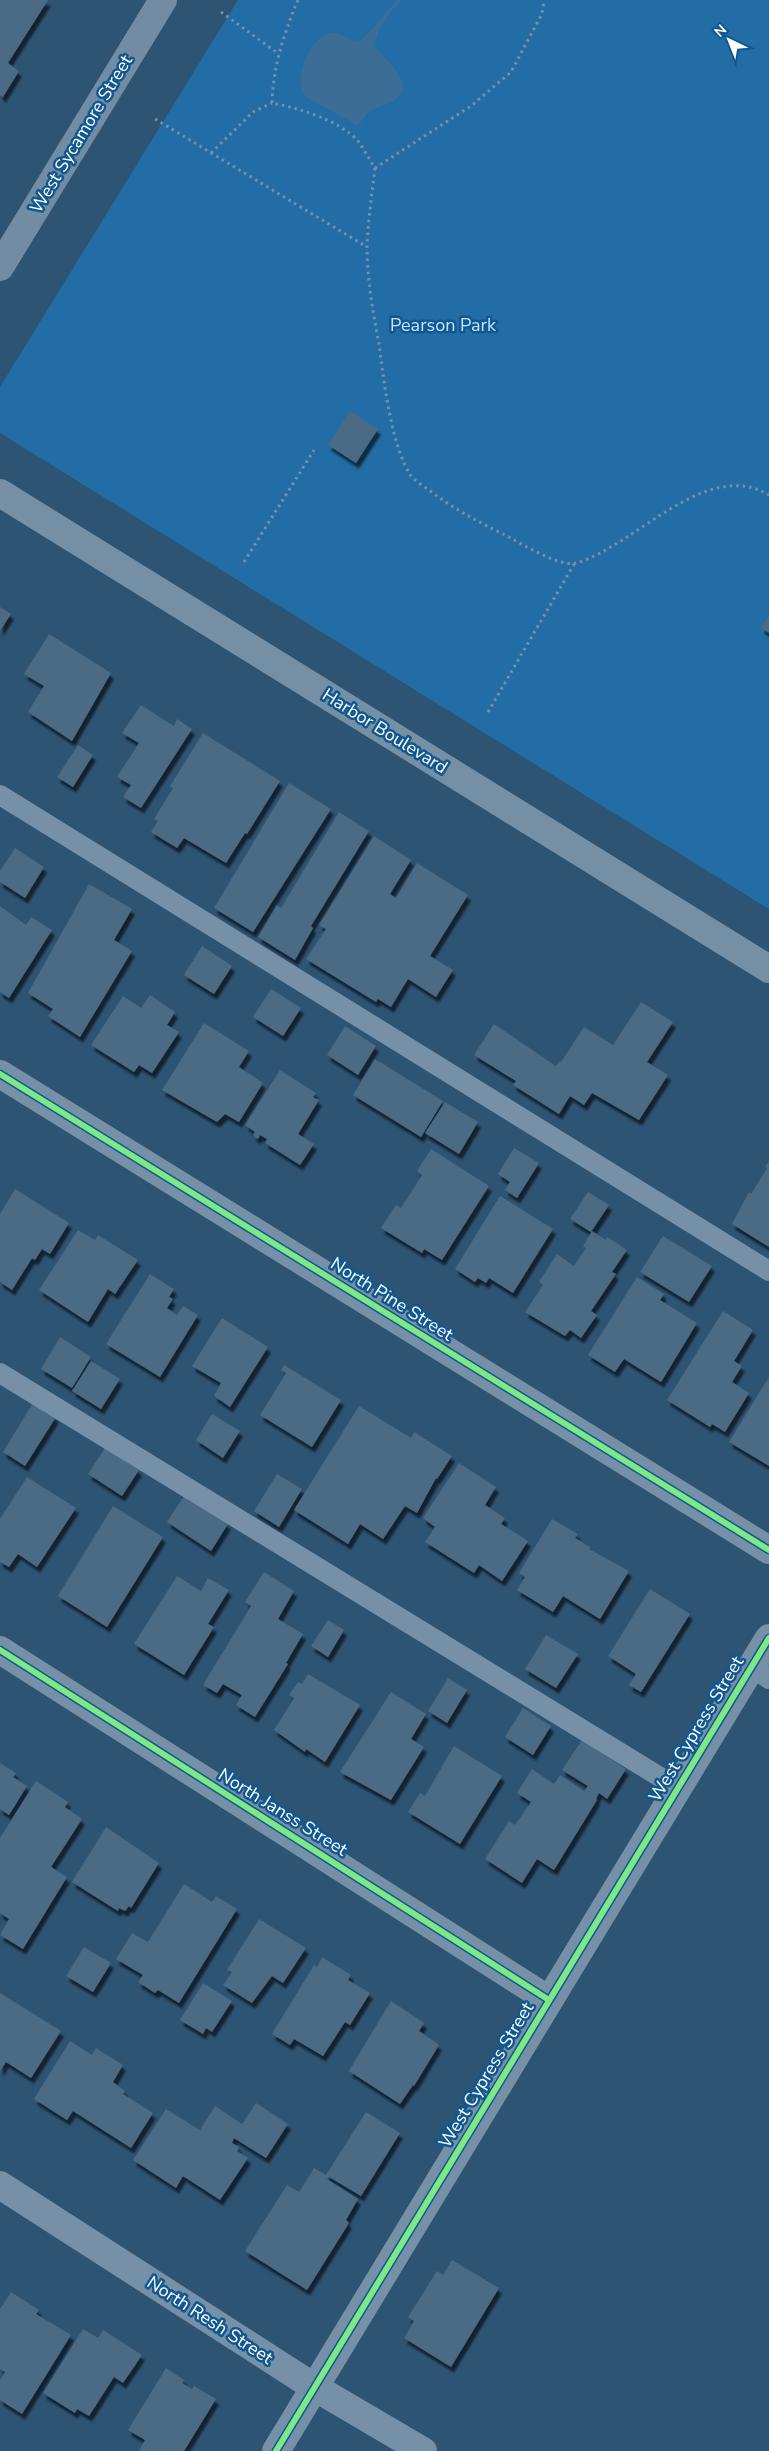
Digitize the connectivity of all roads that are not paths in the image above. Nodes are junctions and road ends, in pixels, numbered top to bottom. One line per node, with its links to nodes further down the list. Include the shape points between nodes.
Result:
1 (163, 0): 2 (street, West Sycamore Street)
2 (0, 267)
3 (0, 493): 5 (main road, Harbor Boulevard)
4 (0, 795): 7 (lane)
5 (769, 969)
6 (0, 1074): 9 (street, North Pine Street)
7 (769, 1270)
8 (0, 1373): 13 (lane)
9 (769, 1550)
10 (769, 1638): 12 (street, West Cypress Street)
11 (0, 1650): 14 (street, North Janss Street)
12 (760, 1673): 13 (street, West Cypress Street)
13 (678, 1788): 14 (street, West Cypress Street)
14 (549, 2000): 16 (street, West Cypress Street)
15 (0, 2184): 16 (street, North Resh Street)
16 (314, 2387): 17 (street, West Cypress Street); 18 (street, North Resh Street)
17 (276, 2451)
18 (423, 2451)

